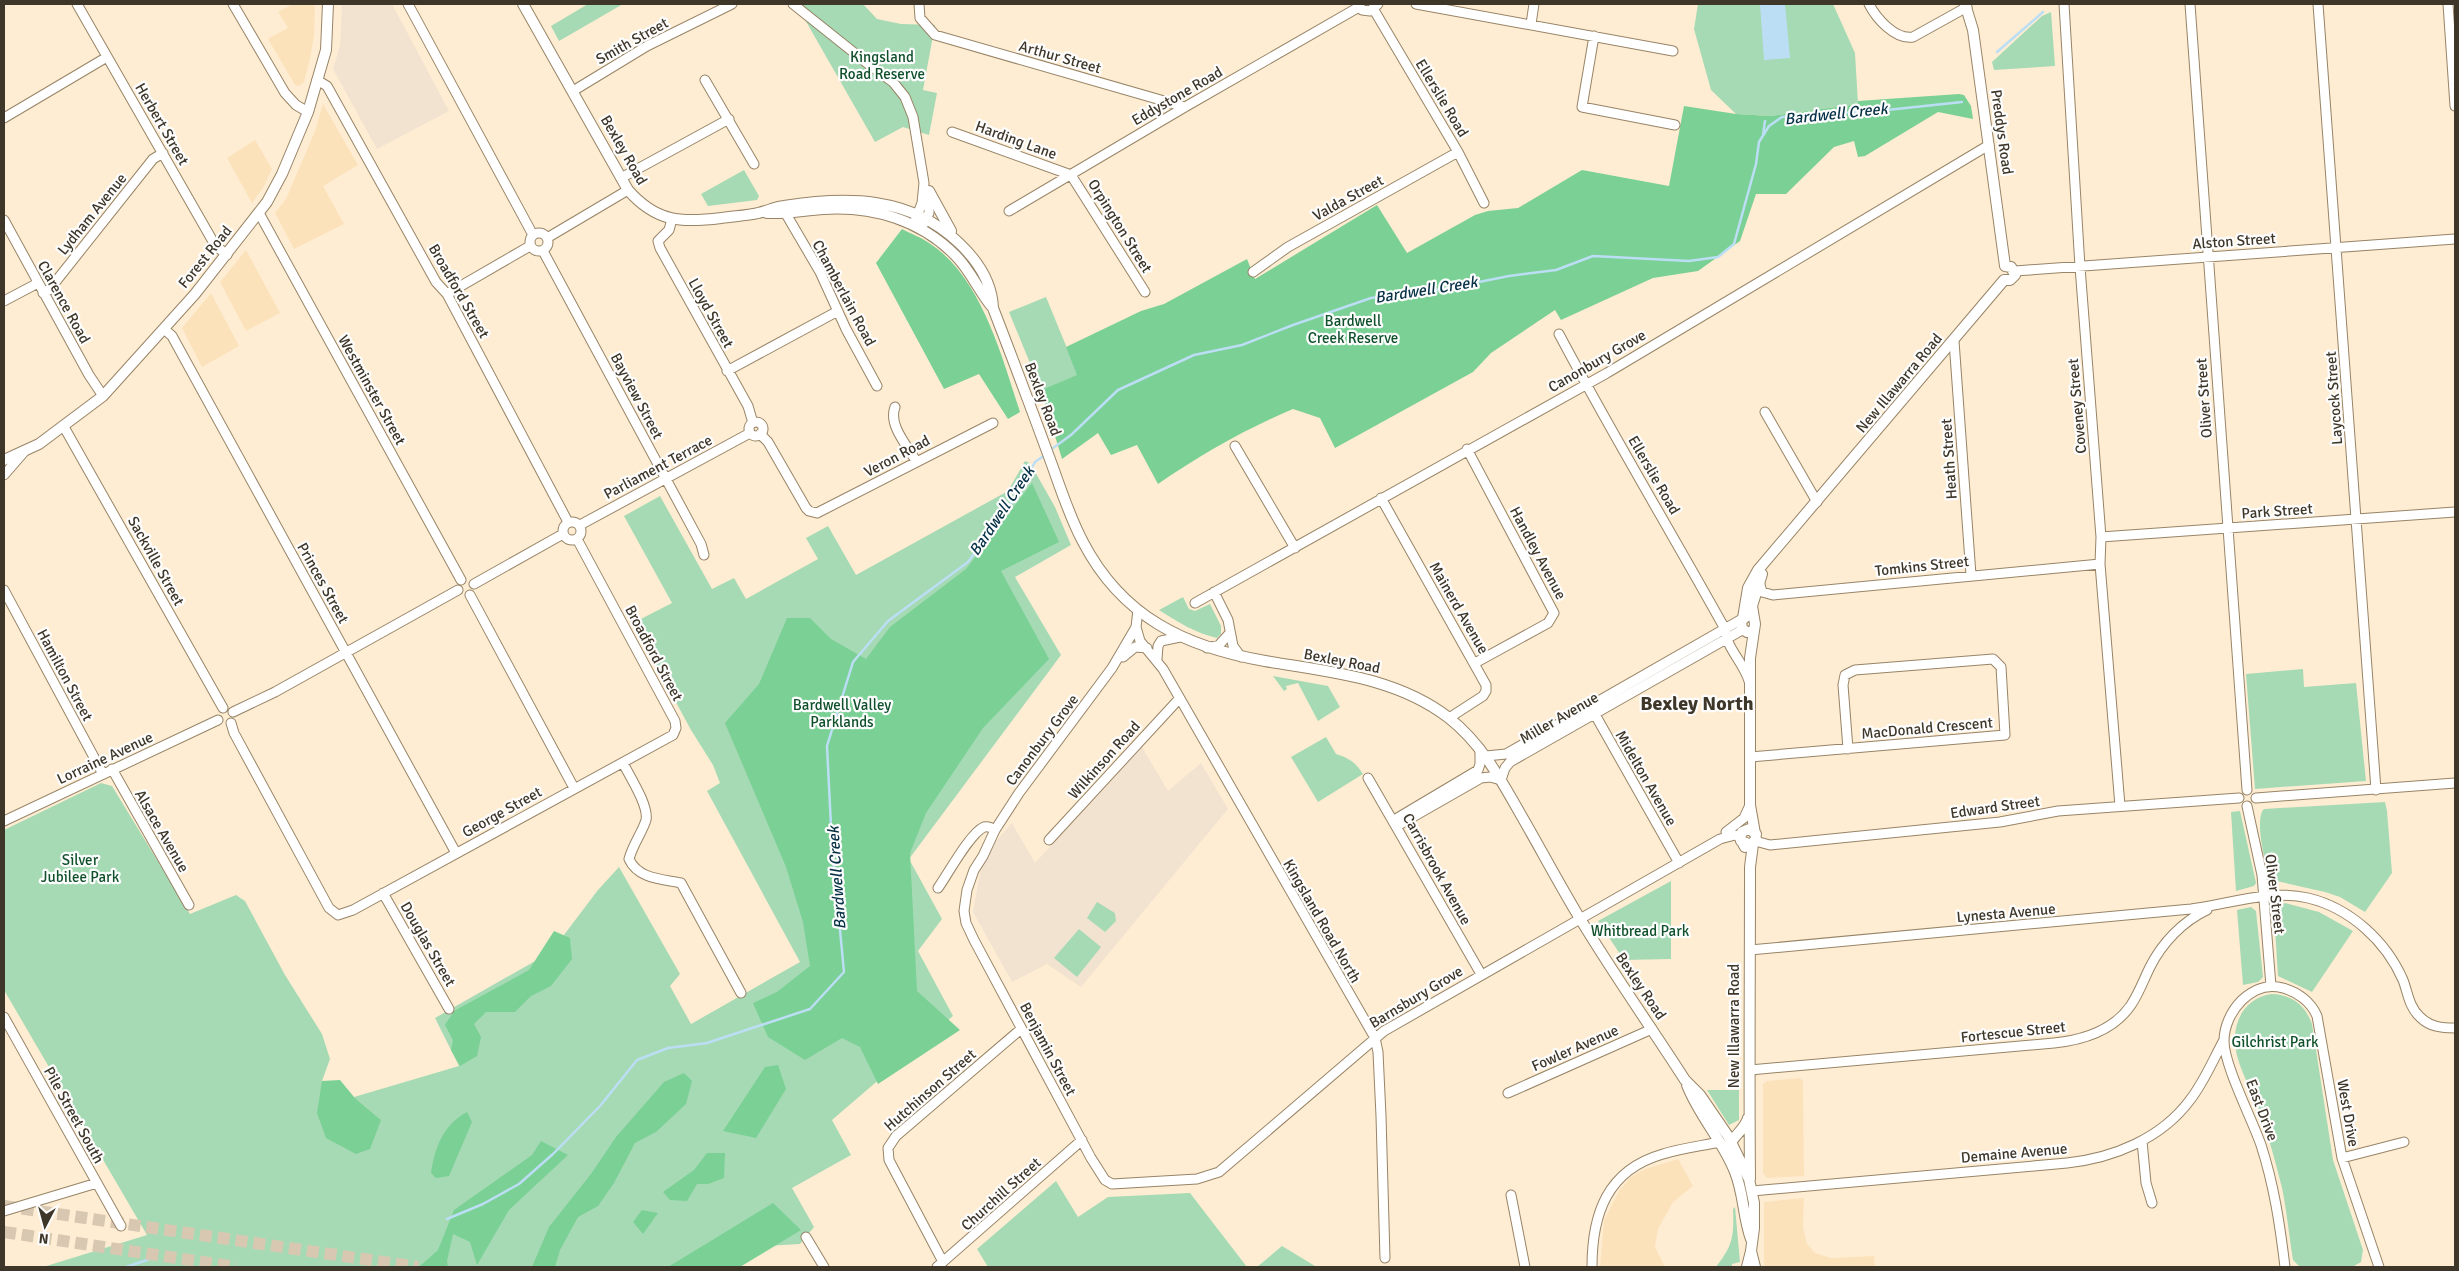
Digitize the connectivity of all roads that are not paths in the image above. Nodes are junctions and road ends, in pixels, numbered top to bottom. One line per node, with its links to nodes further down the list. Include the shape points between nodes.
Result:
1 (77, 4): 22 (street, Herbert Street)
2 (233, 4): 28 (street, via 284,93 296,106)
3 (328, 4): 23 (main road, Forest Road, via 327,43)
4 (408, 4): 50 (street)
5 (523, 4): 25 (main road, Bexley Road)
6 (732, 4): 25 (street, Smith Street, via 647,46)
7 (793, 4): 39 (street, via 901,90 911,111)
8 (919, 4): 27 (street, Arthur Street, via 919,16 935,35)
9 (1416, 4): 19 (street)
10 (1534, 4): 19 (street)
11 (1869, 4): 16 (street, via 1882,22 1907,38)
12 (2064, 4): 59 (street, Coveney Street)
13 (2190, 4): 58 (street, Oliver Street)
14 (2318, 4): 55 (street, Laycock Street)
15 (2448, 4): 26 (street)
16 (1966, 5): 33 (main road, Preddys Road, via 1973,30)
17 (1358, 6): 18 (street, via 1366,11); 27 (street, Eddystone Road)
18 (1376, 7): 34 (street, Ellerslie Road)
19 (1531, 24): 20 (street)
20 (1594, 36): 21 (street); 31 (street, via 1582,107)
21 (1673, 51)
22 (107, 57): 29 (street); 35 (street, Herbert Street)
23 (317, 80): 28 (main road, Forest Road); 66 (street, Broadford Street, via 327,86 436,282)
24 (705, 80): 30 (street)
25 (573, 91): 38 (main road, Bexley Road)
26 (2455, 106)
27 (1185, 107): 37 (street, Eddystone Road)
28 (308, 112): 43 (main road, Forest Road, via 277,186)
29 (4, 118)
30 (729, 119): 36 (street); 38 (street)
31 (1675, 125)
32 (952, 132): 37 (street, Harding Lane)
33 (1989, 145): 60 (main road, Preddys Road); 74 (street, Canonbury Grove)
34 (1458, 152): 41 (street, Ellerslie Road); 61 (street, Valda Street, via 1288,247)
35 (163, 153): 57 (street, Herbert Street, via 215,246); 65 (street, Lydham Avenue)
36 (754, 164)
37 (1071, 175): 42 (street, Eddystone Road); 64 (street, Orpington Street)
38 (621, 178): 40 (main road, Bexley Road)
39 (926, 187): 46 (street, via 930,204); 52 (main road)
40 (628, 190): 47 (main road, Bexley Road, via 652,211); 51 (street)
41 (1484, 203)
42 (1009, 211)
43 (259, 213): 57 (main road, Forest Road); 106 (street, Westminster Street)
44 (758, 213): 45 (main road, Bexley Road); 46 (main road, Bexley Road, via 782,206 845,200 884,204); 47 (main road, Bexley Road, via 688,221)
45 (786, 214): 49 (main road, Bexley Road, via 859,209 894,217); 69 (street, Chamberlain Road)
46 (923, 216): 49 (street); 52 (main road, Bexley Road)
47 (672, 219): 73 (street, Lloyd Street, via 669,230 658,241)
48 (4, 220): 63 (street, Clarence Road)
49 (917, 227): 68 (main road, Bexley Road, via 957,257)
50 (533, 235): 51 (street, via 540,233); 54 (street)
51 (547, 238): 56 (street)
52 (955, 238): 68 (main road, Bexley Road, via 983,273 993,295)
53 (2455, 240): 55 (street, Alston Street)
54 (530, 246): 56 (street, via 535,251); 66 (street)
55 (2336, 248): 58 (street, Alston Street); 94 (street, Laycock Street)
56 (543, 251): 90 (street, Bayview Street)
57 (226, 255): 70 (main road, Forest Road)
58 (2208, 257): 59 (street, Alston Street); 97 (street, Oliver Street)
59 (2080, 266): 60 (street, Alston Street); 99 (street, Coveney Street)
60 (2010, 269): 62 (main road, Preddys Road, via 2000,273)
61 (1253, 272)
62 (2004, 280): 72 (main road, New Illawarra Road)
63 (38, 283): 65 (street, Clarence Road); 67 (street)
64 (1145, 292)
65 (44, 293): 76 (street, Clarence Road)
66 (447, 294): 95 (street, Broadford Street)
67 (4, 301)
68 (993, 308): 113 (main road, Bexley Road, via 1075,526 1107,580)
69 (838, 310): 73 (street); 75 (street, Chamberlain Road)
70 (164, 329): 76 (main road, Forest Road); 122 (street, Princes Street, via 172,336)
71 (1559, 334): 74 (street, Ellerslie Road)
72 (1954, 341): 92 (main road, New Illawarra Road); 104 (street, Heath Street)
73 (727, 371): 79 (street, Lloyd Street, via 748,406)
74 (1586, 384): 85 (street, Canonbury Grove); 118 (street, Ellerslie Road)
75 (878, 386)
76 (103, 396): 81 (main road, Forest Road)
77 (896, 407): 88 (street, via 892,414 894,423)
78 (1765, 412): 92 (street)
79 (754, 423): 82 (street, via 749,427); 83 (street, via 761,425)
80 (993, 423): 88 (street, Veron Road)
81 (64, 427): 86 (main road, Forest Road); 129 (street, Sackville Street)
82 (750, 433): 83 (street); 90 (street, Parliament Terrace)
83 (760, 434): 88 (street, Veron Road, via 768,442 806,508 813,513 823,512)
84 (1235, 446): 101 (street)
85 (1467, 449): 91 (street, Canonbury Grove); 125 (street, Handley Avenue, via 1554,613 1548,622)
86 (24, 452): 87 (main road, Forest Road); 89 (street)
87 (4, 460)
88 (916, 461)
89 (4, 475)
90 (666, 479): 96 (street, Parliament Terrace); 102 (street, Bayview Street)
91 (1381, 498): 101 (street, Canonbury Grove); 125 (street, Mainerd Avenue)
92 (1816, 503): 105 (main road, New Illawarra Road); 114 (main road, New Illawarra Road, via 1754,576)
93 (2455, 512): 94 (street, Park Street)
94 (2356, 519): 97 (street, Park Street); 147 (street, Laycock Street)
95 (568, 522): 96 (street); 98 (street)
96 (580, 525): 100 (street, via 582,532)
97 (2227, 528): 99 (street, Park Street); 146 (street, Oliver Street)
98 (563, 534): 100 (street, via 570,540); 107 (street)
99 (2101, 537): 103 (street, Coveney Street)
100 (577, 539): 135 (street, Broadford Street, via 675,720)
101 (1295, 548): 110 (street, Canonbury Grove)
102 (704, 555)
103 (2100, 564): 104 (street, Tomkins Street); 151 (street, Coveney Street)
104 (1971, 575): 105 (street, Tomkins Street, via 1773,594 1761,591)
105 (1759, 579): 116 (main road, New Illawarra Road)
106 (462, 580): 107 (street, via 467,579); 109 (street)
107 (474, 584): 111 (street)
108 (4, 590): 141 (street, Hamilton Street)
109 (458, 590): 111 (street, via 463,595); 122 (street)
110 (1214, 592): 112 (street, Canonbury Grove); 117 (street, via 1228,620)
111 (470, 595): 145 (street)
112 (1195, 603)
113 (1138, 610): 115 (street, Canonbury Grove); 119 (main road, Bexley Road)
114 (1742, 619): 116 (main road, New Illawarra Road, via 1740,624); 118 (street, Miller Avenue)
115 (1136, 627): 120 (street, Kingsland Road North, via 1140,641); 126 (street, Canonbury Grove)
116 (1748, 628): 118 (street, Miller Avenue); 127 (main road, New Illawarra Road)
117 (1229, 634): 121 (street, via 1219,645); 123 (street, via 1234,650)
118 (1725, 634): 127 (street, Ellerslie Road); 130 (street, Miller Avenue)
119 (1180, 637): 121 (main road, Bexley Road); 124 (street, via 1161,641)
120 (1147, 648): 124 (street, Kingsland Road North); 126 (street, Canonbury Grove, via 1133,648)
121 (1207, 648): 123 (main road, Bexley Road)
122 (345, 653): 131 (street); 161 (street, Princes Street)
123 (1241, 657): 132 (main road, Bexley Road, via 1382,683 1420,700)
124 (1156, 659): 128 (street, Kingsland Road North)
125 (1475, 663): 132 (street, Mainerd Avenue, via 1485,681 1486,691)
126 (1112, 668): 155 (street, Canonbury Grove)
127 (1750, 684): 138 (main road, New Illawarra Road)
128 (1180, 699): 158 (street, Wilkinson Road); 180 (street, Kingsland Road North)
129 (223, 708): 131 (street); 133 (street, via 217,714)
130 (1592, 710): 137 (street, Miller Avenue, via 1506,754); 143 (street, Miller Avenue, via 1510,762 1505,766); 162 (street, Midelton Avenue)
131 (232, 712): 134 (street)
132 (1449, 718): 137 (main road, Bexley Road)
133 (218, 720): 134 (street, via 223,724); 140 (street, Lorraine Avenue)
134 (231, 723): 165 (street, George Street, via 329,908 338,915 344,915)
135 (676, 728): 139 (street, George Street, via 666,740)
136 (1848, 749): 136 (street, MacDonald Crescent, via 2005,735 2001,667 1993,659 1855,670 1845,675); 138 (street, MacDonald Crescent)
137 (1482, 752): 143 (main road, Bexley Road); 154 (street, via 1478,770)
138 (1750, 757): 150 (main road, New Illawarra Road)
139 (623, 763): 145 (street, George Street); 174 (street, via 647,811 629,859 633,867 645,875 681,884)
140 (112, 770): 141 (street, Lorraine Avenue); 167 (street, Alsace Avenue)
141 (103, 774): 153 (street, Lorraine Avenue)
142 (1368, 778): 154 (street, Carrisbrook Avenue)
143 (1501, 780): 154 (street, via 1481,778); 169 (main road, Bexley Road)
144 (2455, 783): 147 (street)
145 (574, 788): 161 (street, George Street)
146 (2247, 790): 148 (street, via 2241,792); 149 (street, via 2252,791)
147 (2376, 790): 149 (street)
148 (2239, 798): 151 (street, Edward Street); 152 (street, via 2242,805)
149 (2256, 798): 152 (street, via 2252,805)
150 (1750, 805): 156 (main road, New Illawarra Road); 157 (street, via 1744,818); 159 (main road, New Illawarra Road)
151 (2120, 806): 160 (street, Edward Street, via 2000,822)
152 (2247, 806): 166 (street, Oliver Street, via 2262,875)
153 (4, 821)
154 (1396, 823): 172 (street, Carrisbrook Avenue)
155 (995, 830): 164 (street, via 985,827 976,834); 170 (street, Canonbury Grove, via 969,883 964,905)
156 (1742, 835): 157 (street, Barnsbury Grove); 159 (main road, via 1751,830); 159 (main road, via 1746,845); 163 (main road, New Illawarra Road)
157 (1723, 836): 162 (street, Barnsbury Grove)
158 (1049, 840)
159 (1755, 840): 160 (street, Edward Street); 163 (main road, New Illawarra Road)
160 (1770, 845): 163 (street, via 1757,852)
161 (456, 853): 165 (street, George Street)
162 (1679, 863): 169 (street, Barnsbury Grove)
163 (1750, 867): 171 (main road, New Illawarra Road)
164 (938, 888)
165 (383, 893): 175 (street, Douglas Street)
166 (2263, 895): 168 (street, Lynesta Avenue); 173 (street, Oliver Street); 177 (street, Lynesta Avenue, via 2309,899 2342,912 2357,922 2370,932 2392,959 2418,1016 2434,1026)
167 (188, 905)
168 (2218, 905): 171 (street, Lynesta Avenue); 182 (street, Fortescue Street, via 2190,920 2168,940 2123,1014 2113,1023 2085,1037 2054,1043)
169 (1580, 918): 172 (street, Barnsbury Grove); 179 (main road, Bexley Road)
170 (966, 922): 178 (street, Benjamin Street)
171 (1750, 950): 182 (main road, New Illawarra Road)
172 (1481, 974): 180 (street, Barnsbury Grove)
173 (2271, 986): 181 (street, via 2256,990 2243,1000 2232,1015); 194 (street, West Drive, via 2294,992 2309,1003 2317,1016)
174 (741, 993)
175 (449, 1008)
176 (4, 1017): 195 (street, Pile Street South)
177 (2455, 1028)
178 (1021, 1029): 188 (street, Benjamin Street); 206 (street, Hutchinson Street, via 903,1130 888,1148 889,1160)
179 (1652, 1029): 183 (main road, Bexley Road); 184 (street, Fowler Avenue)
180 (1374, 1038): 196 (street, Barnsbury Grove, via 1219,1172 1197,1179); 205 (street, Kingsland Road North, via 1378,1052 1381,1107)
181 (2224, 1040): 191 (street, Demaine Avenue, via 2190,1100 2167,1124); 212 (street, East Drive, via 2270,1174)
182 (1750, 1070): 185 (main road, New Illawarra Road)
183 (1685, 1080): 186 (main road, Bexley Road, via 1700,1095); 190 (main road, Bexley Road, via 1693,1100)
184 (1508, 1093)
185 (1748, 1109): 187 (main road, via 1746,1125); 197 (main road, New Illawarra Road)
186 (1724, 1130): 187 (main road); 189 (main road, Bexley Road)
187 (1739, 1132): 189 (main road)
188 (1082, 1140): 196 (street, Benjamin Street, via 1101,1176); 206 (street, Churchill Street)
189 (1731, 1141): 193 (main road); 197 (main road, Bexley Road)
190 (1720, 1142): 193 (main road, Bexley Road); 209 (street, via 1648,1159 1618,1181 1600,1207 1595,1224)
191 (2142, 1142): 197 (street, Demaine Avenue, via 2081,1161); 199 (street, via 2146,1183)
192 (2404, 1142): 194 (street)
193 (1728, 1155): 203 (main road, Bexley Road, via 1739,1183)
194 (2342, 1158): 213 (street, West Drive)
195 (96, 1183): 200 (street); 201 (street, Pile Street South)
196 (1112, 1184)
197 (1751, 1188): 203 (main road, Bexley Road, via 1754,1228)
198 (1512, 1195): 208 (street)
199 (2152, 1202)
200 (4, 1211)
201 (121, 1226)
202 (806, 1237): 207 (street)
203 (1751, 1239): 204 (main road, Bexley Road)
204 (1751, 1251): 210 (main road, Bexley Road); 211 (main road, Bexley Road)
205 (1385, 1258)
206 (940, 1265)
207 (824, 1267)
208 (1525, 1267)
209 (1592, 1267)
210 (1747, 1267)
211 (1755, 1267)
212 (2285, 1267)
213 (2379, 1267)

